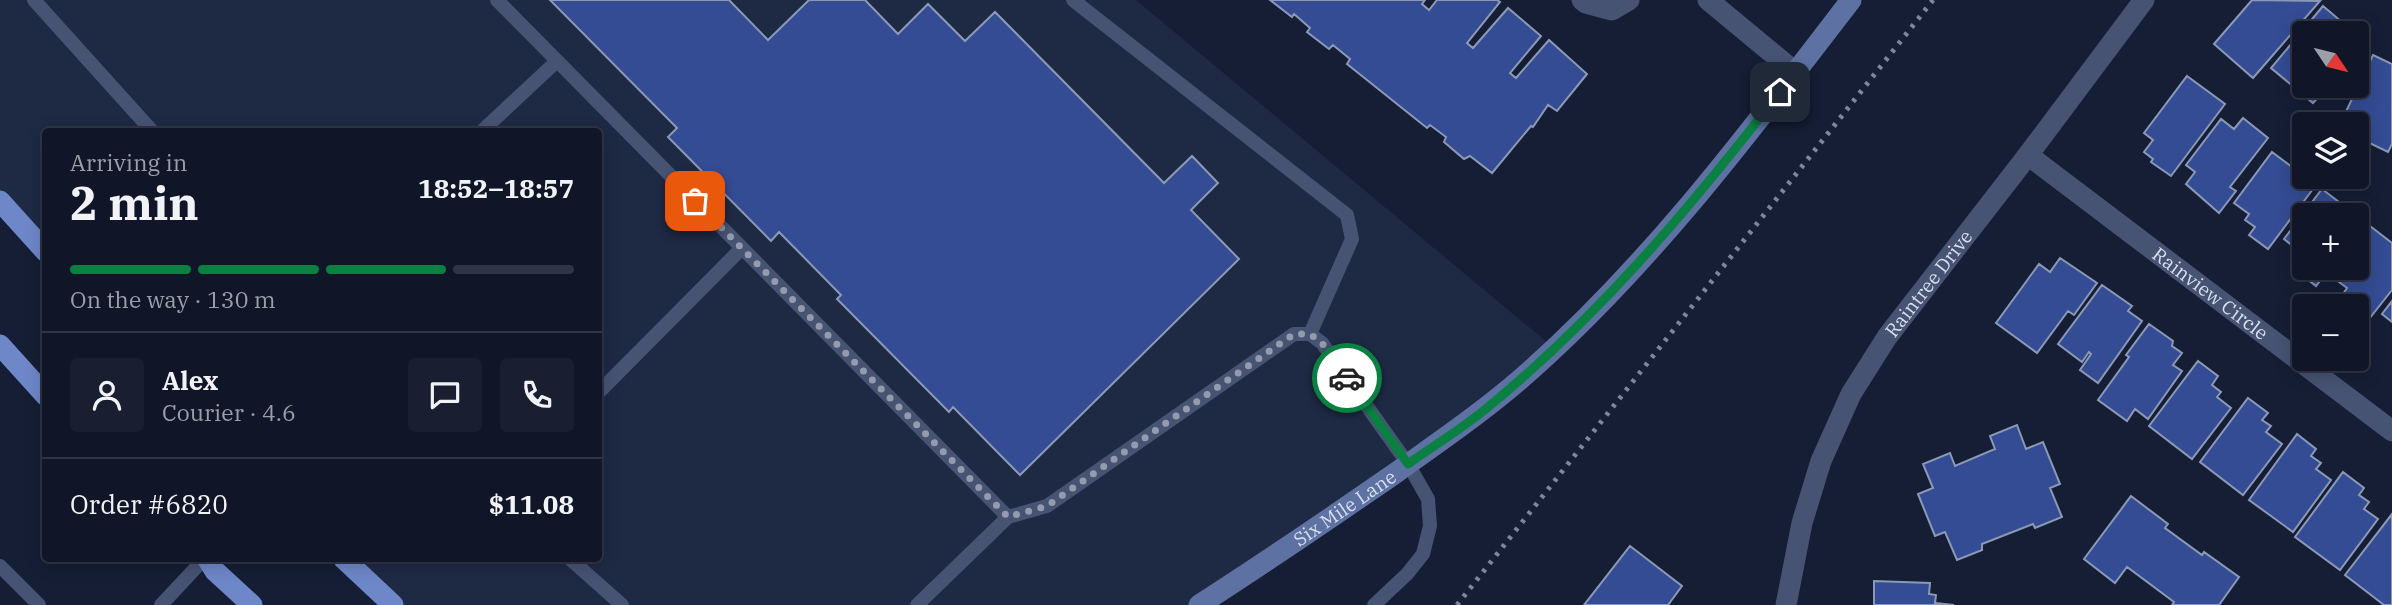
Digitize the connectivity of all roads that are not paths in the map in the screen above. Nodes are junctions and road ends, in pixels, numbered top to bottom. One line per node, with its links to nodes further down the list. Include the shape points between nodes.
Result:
1 (34, 0): 11 (lane)
2 (497, 0): 9 (lane)
3 (1073, 0): 17 (lane, via 1347,215 1352,239)
4 (1581, 0): 5 (street, via 1612,10)
5 (1629, 0)
6 (1708, 0): 10 (street)
7 (1851, 0): 10 (street, Six Mile Lane)
8 (2144, 0): 13 (street, Raintree Drive)
9 (557, 61): 12 (lane); 16 (lane)
10 (1795, 72): 22 (street, Six Mile Lane, via 1736,149 1591,313 1480,413)
11 (149, 128)
12 (485, 128)
13 (2028, 156): 21 (street, Rainview Circle); 37 (street, Raintree Drive, via 1886,337 1852,394 1821,461 1802,523)
14 (0, 201): 15 (main road)
15 (42, 248)
16 (742, 248): 19 (lane); 23 (lane)
17 (1310, 334): 22 (lane, via 1322,343); 23 (lane, via 1294,334 1047,506)
18 (0, 345): 20 (main road)
19 (602, 389)
20 (42, 392)
21 (2392, 431)
22 (1408, 464): 35 (street, Six Mile Lane); 36 (lane, via 1428,499 1430,526 1423,554)
23 (1008, 517): 34 (lane)
24 (202, 562): 30 (lane)
25 (209, 562): 31 (main road)
26 (347, 562): 32 (main road)
27 (574, 562): 33 (lane)
28 (0, 566): 29 (lane)
29 (39, 605)
30 (161, 605)
31 (252, 605)
32 (393, 605)
33 (622, 605)
34 (917, 605)
35 (1199, 605)
36 (1374, 605)
37 (1786, 605)

